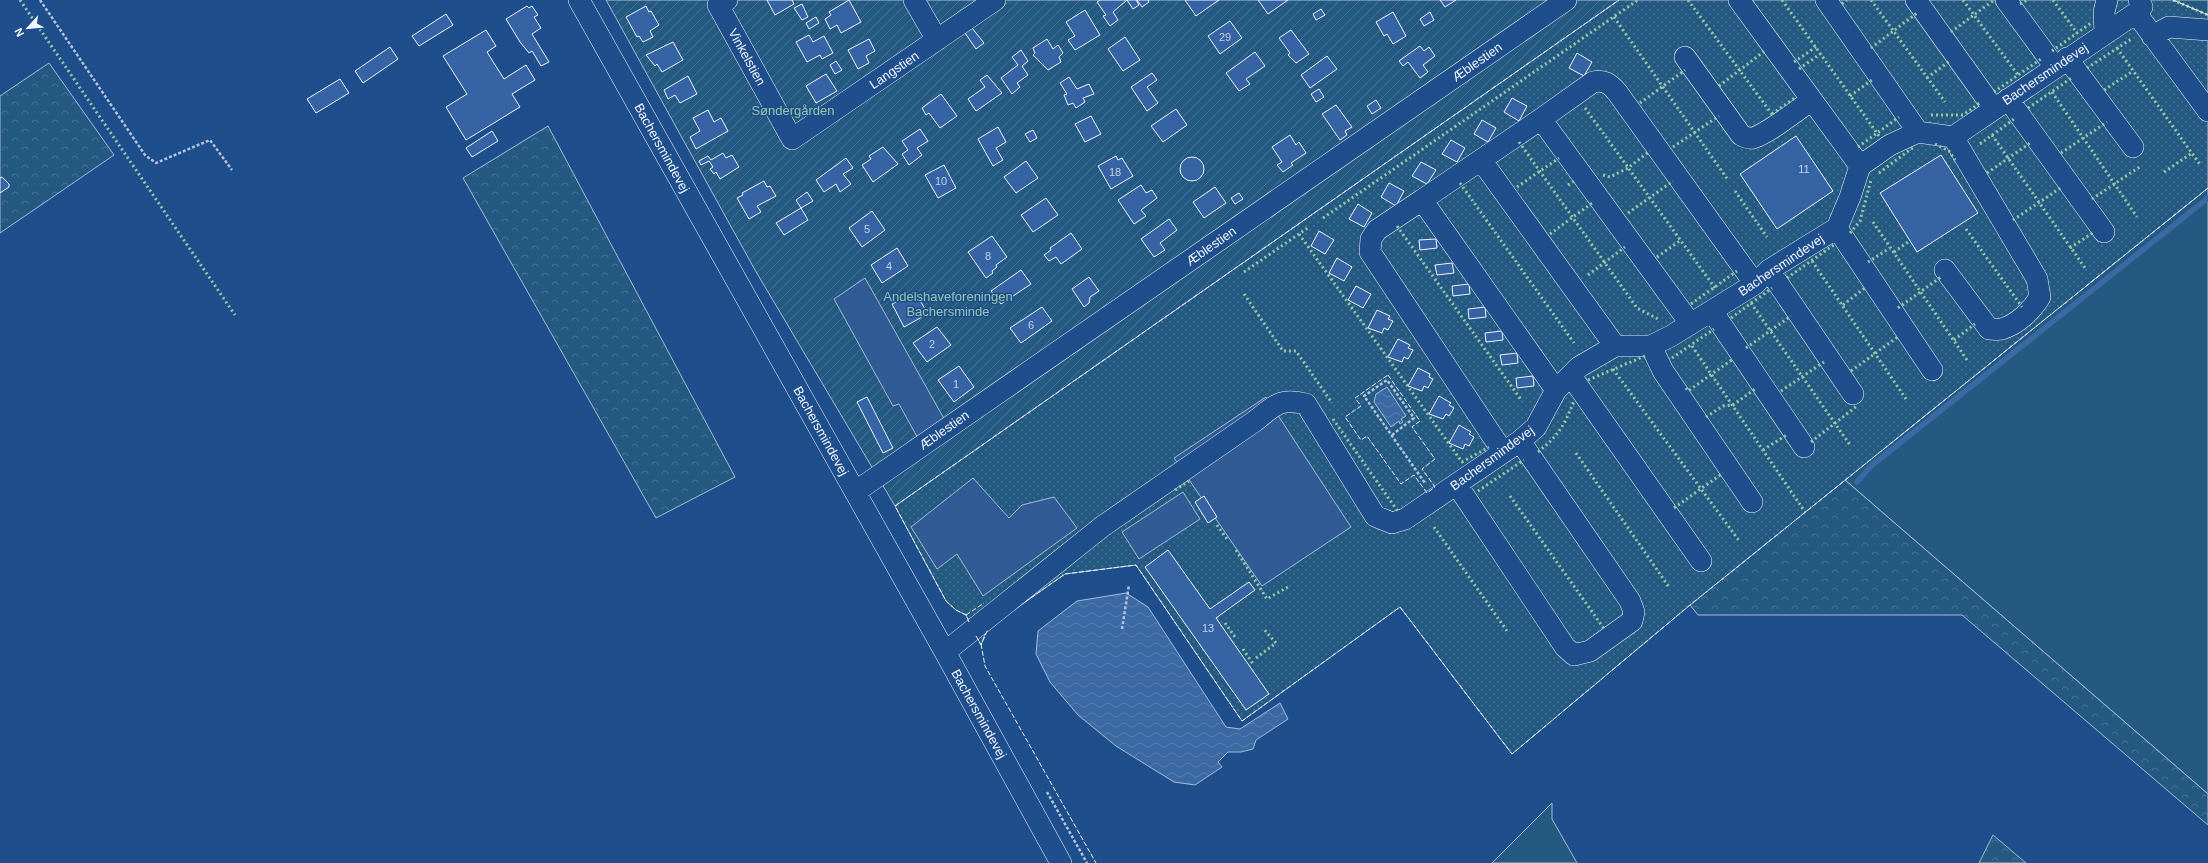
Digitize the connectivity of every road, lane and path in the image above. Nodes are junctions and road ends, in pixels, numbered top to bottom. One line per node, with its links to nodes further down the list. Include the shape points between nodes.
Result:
1 (40, 0): 29 (path, via 145,155 156,163 210,140)
2 (579, 0): 46 (street, Bachersmindevej)
3 (727, 0): 25 (street, Vinkelstien, via 718,5)
4 (914, 0): 16 (street)
5 (995, 0): 16 (street, Langstien)
6 (1566, 0): 46 (street, Æblestien)
7 (1739, 0): 19 (street)
8 (1826, 0): 23 (street)
9 (1916, 0): 20 (street)
10 (2006, 0): 18 (street)
11 (2107, 0): 14 (street, via 2104,12)
12 (2139, 6): 14 (street, Bachersmindevej); 15 (street)
13 (2208, 30): 15 (street, via 2169,27)
14 (2105, 33): 18 (street, Bachersmindevej)
15 (2152, 36): 21 (street)
16 (937, 40): 25 (street, Langstien)
17 (1685, 57): 19 (street, via 1741,135 1746,138 1762,133)
18 (2061, 62): 20 (street, Bachersmindevej); 26 (street)
19 (1812, 100): 28 (street)
20 (2001, 104): 24 (street, Bachersmindevej); 32 (street)
21 (2208, 111)
22 (1541, 119): 27 (street); 34 (street, via 1593,82 1601,80 1610,85); 36 (street)
23 (1918, 132): 24 (street); 28 (street, via 1890,145)
24 (1953, 136): 33 (street, via 2037,279 2040,297 2032,310 2001,330 1989,329)
25 (792, 139)
26 (2133, 147)
27 (1481, 160): 30 (street); 37 (street)
28 (1860, 166): 31 (street, Bachersmindevej)
29 (232, 170)
30 (1422, 200): 40 (street); 43 (street, via 1377,230 1371,239 1370,252)
31 (1837, 228): 34 (street, Bachersmindevej); 39 (street)
32 (2104, 232)
33 (1945, 270)
34 (1762, 277): 35 (street, Bachersmindevej); 41 (street)
35 (1712, 311): 36 (street, Bachersmindevej); 44 (street)
36 (1690, 323): 38 (street, Bachersmindevej)
37 (1616, 346): 38 (street); 40 (street, Bachersmindevej, via 1580,367)
38 (1651, 346): 48 (street, via 1663,371)
39 (1932, 370)
40 (1564, 383): 43 (street, Bachersmindevej, via 1536,427); 49 (street)
41 (1854, 394)
42 (1392, 435): 42 (path, via 1364,396 1387,380 1414,418); 47 (path)
43 (1512, 446): 45 (street, Bachersmindevej); 45 (street, via 1630,601 1634,612 1632,621 1590,651 1574,655 1564,647)
44 (1804, 447)
45 (1457, 485): 47 (street, Bachersmindevej)
46 (855, 492): 52 (street, Bachersmindevej)
47 (1436, 498): 52 (street, Bachersmindevej, via 1405,519 1392,523 1375,516 1306,404 1292,400 1275,405 1103,526)
48 (1752, 502)
49 (1700, 562)
50 (1129, 585): 51 (path)
51 (1122, 630)
52 (945, 652): 53 (street, Bachersmindevej)
53 (1061, 863)

